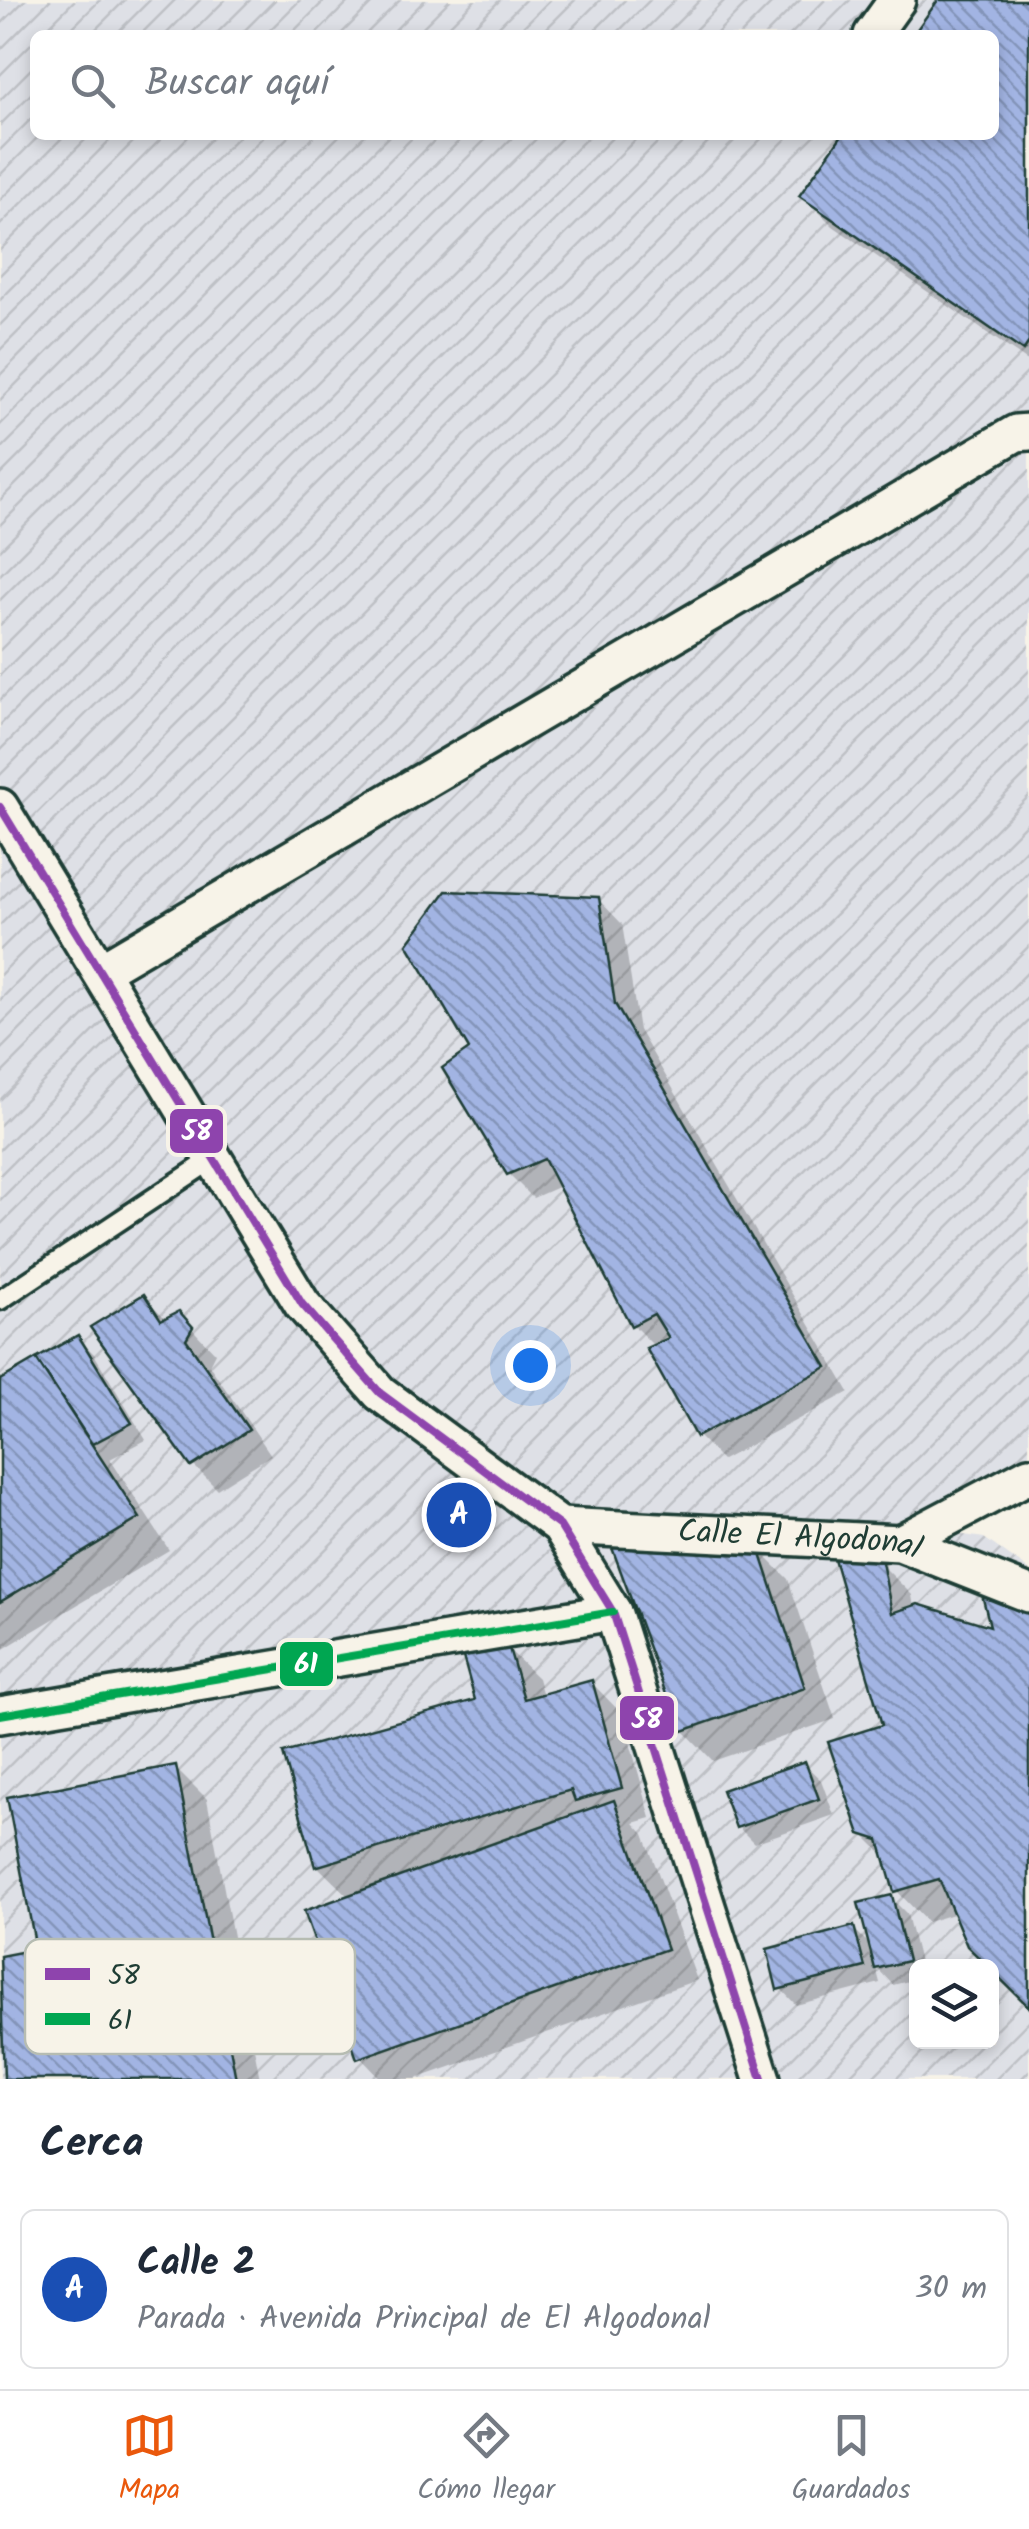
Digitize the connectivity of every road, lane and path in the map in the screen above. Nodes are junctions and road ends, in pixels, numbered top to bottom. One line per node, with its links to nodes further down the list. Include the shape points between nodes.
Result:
1 (897, 0): 2 (street)
2 (876, 30)
3 (1023, 433): 5 (street)
4 (0, 806): 5 (street)
5 (102, 970): 6 (street)
6 (214, 1158): 7 (lane); 9 (street, via 302,1304 380,1393)
7 (0, 1300)
8 (1029, 1475): 10 (street)
9 (560, 1526): 10 (street, Calle El Algodonal); 12 (street)
10 (900, 1544): 11 (street, Calle El Algodonal)
11 (1029, 1594)
12 (613, 1612): 13 (street); 14 (street)
13 (0, 1715)
14 (762, 2079)

